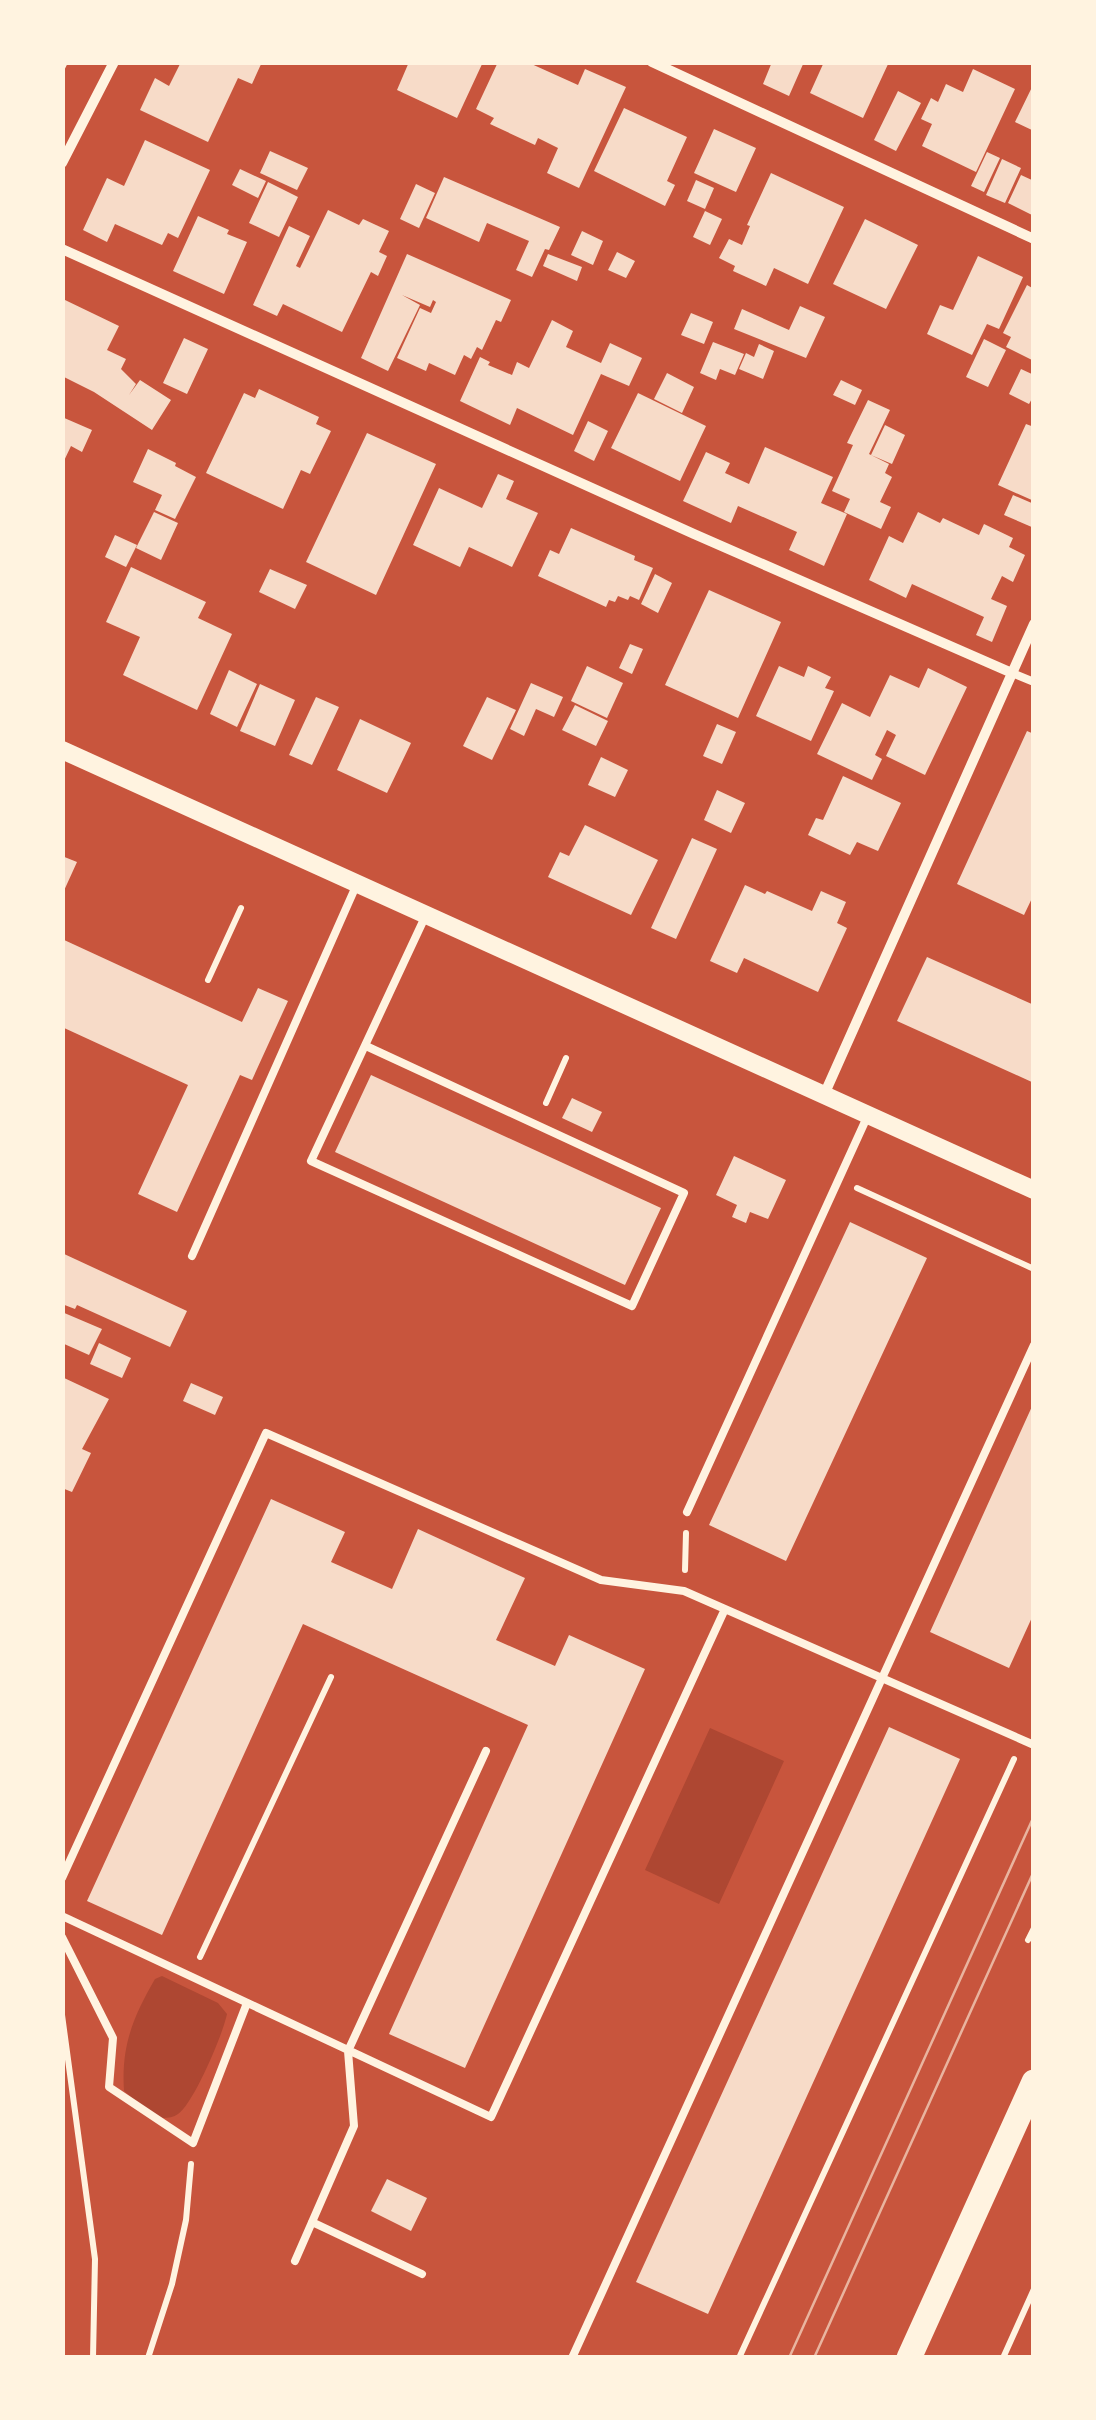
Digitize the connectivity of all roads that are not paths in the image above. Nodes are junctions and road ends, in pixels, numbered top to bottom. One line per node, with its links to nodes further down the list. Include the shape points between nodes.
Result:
1 (114, 62): 3 (street)
2 (652, 62): 4 (street)
3 (62, 163)
4 (1034, 238)
5 (62, 250): 7 (street)
6 (1034, 624): 7 (street)
7 (1012, 672): 8 (lane); 13 (street)
8 (1034, 682)
9 (62, 750): 10 (street)
10 (358, 882): 11 (street); 16 (lane)
11 (427, 914): 12 (lane); 13 (street)
12 (366, 1046): 12 (lane, via 311,1161 632,1306 684,1193)
13 (824, 1095): 14 (street)
14 (868, 1115): 15 (street); 18 (lane)
15 (1034, 1190)
16 (192, 1256)
17 (1034, 1346): 20 (lane)
18 (687, 1512)
19 (725, 1609): 20 (lane); 23 (lane, via 684,1591 601,1580 266,1433); 27 (lane, via 491,2117)
20 (881, 1677): 21 (lane); 32 (lane)
21 (1034, 1744)
22 (486, 1751): 27 (lane)
23 (62, 1878)
24 (62, 1916): 26 (lane)
25 (62, 1937): 26 (lane, via 114,2038 110,2086 193,2143)
26 (247, 2003): 27 (lane)
27 (348, 2051): 29 (lane, via 354,2126)
28 (1034, 2082): 33 (main road)
29 (312, 2222): 30 (lane); 31 (lane)
30 (295, 2260)
31 (422, 2274)
32 (572, 2358)
33 (909, 2358)

